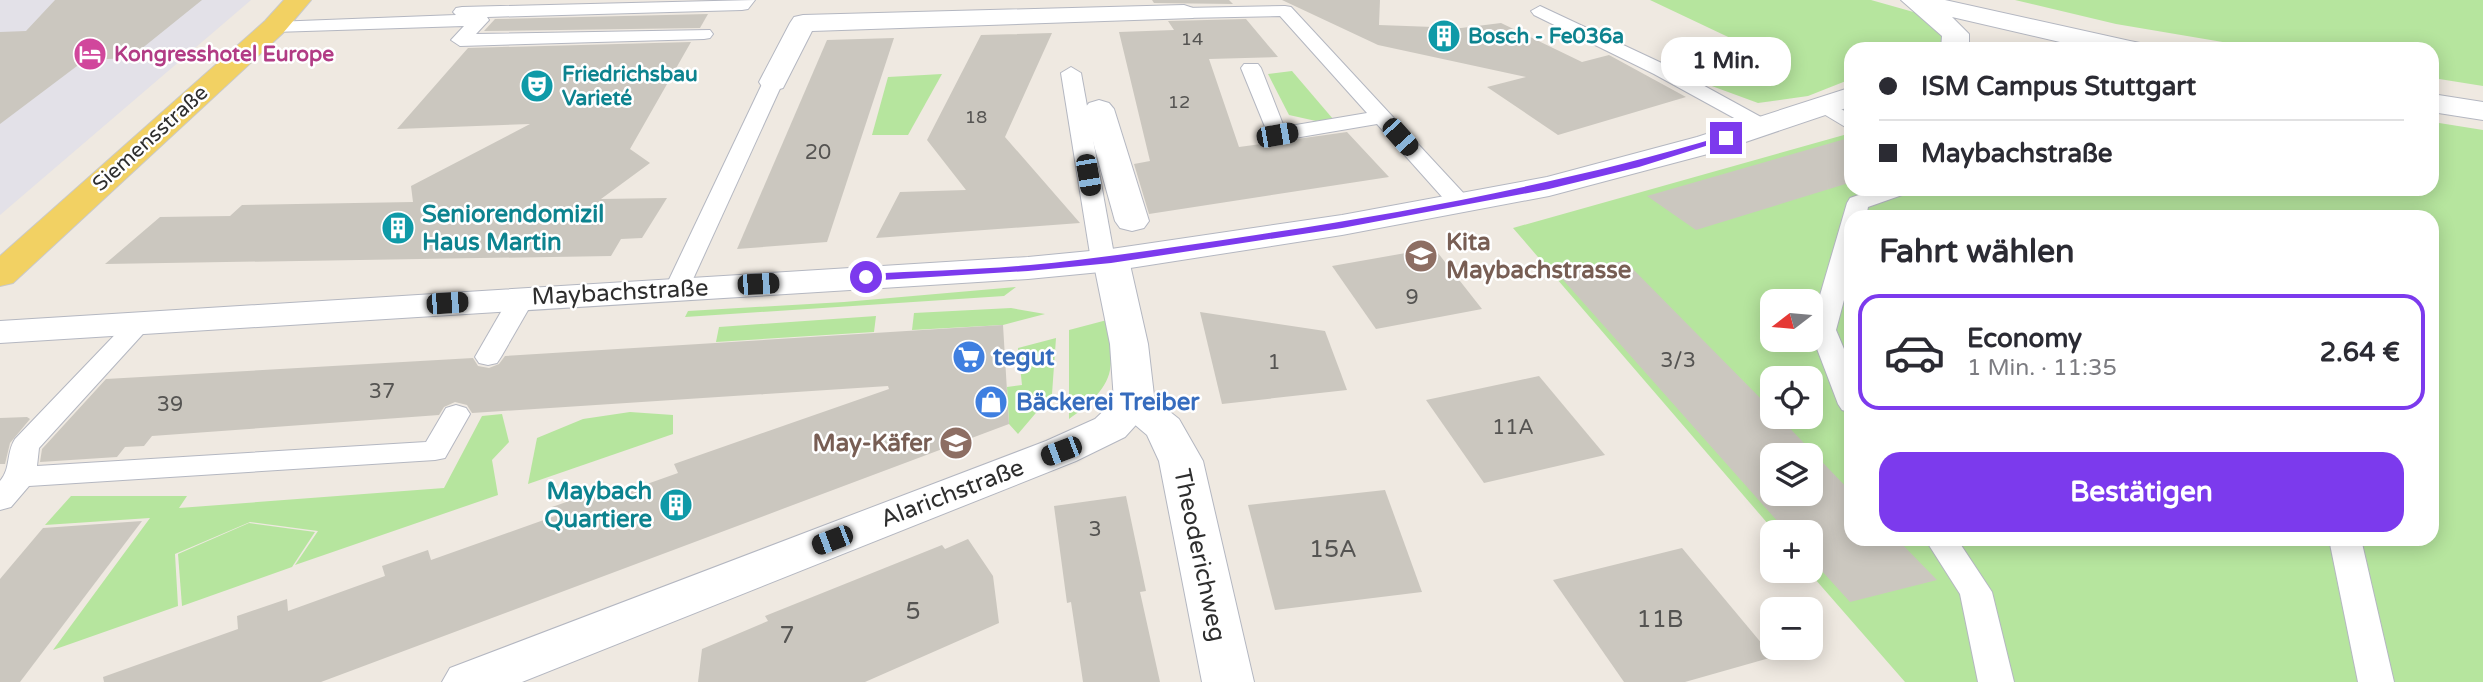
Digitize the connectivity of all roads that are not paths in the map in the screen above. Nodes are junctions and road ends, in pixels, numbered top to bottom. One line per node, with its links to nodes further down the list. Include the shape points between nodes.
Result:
1 (746, 0): 5 (lane, via 743,5)
2 (1914, 0): 6 (main road); 8 (main road, via 1956,34)
3 (1540, 11): 21 (lane)
4 (1184, 13): 13 (main road, via 803,23); 19 (lane, via 1285,11)
5 (285, 15): 7 (lane, via 480,20 460,40); 28 (main road, Siemensstraße)
6 (2017, 26): 9 (main road); 10 (main road)
7 (704, 34)
8 (1955, 42)
9 (1993, 42)
10 (2096, 42)
11 (1251, 68): 19 (lane, via 1277,135)
12 (1071, 73): 27 (lane)
13 (773, 82): 29 (lane)
14 (1844, 99): 16 (main road, Maybachstraße)
15 (2439, 104): 18 (main road)
16 (1824, 106): 20 (lane); 21 (main road, Maybachstraße)
17 (1099, 109): 25 (main road)
18 (2483, 111)
19 (1382, 117): 23 (lane)
20 (1844, 120)
21 (1763, 126): 23 (main road, Maybachstraße, via 1635,165)
22 (1877, 196): 24 (lane, via 1857,203)
23 (1460, 203): 27 (main road, Maybachstraße)
24 (1856, 210)
25 (1132, 221)
26 (1844, 254): 34 (lane, via 1823,330)
27 (1107, 260): 29 (main road, Maybachstraße); 35 (main road, via 1129,344)
28 (0, 275)
29 (677, 288): 30 (main road, Maybachstraße)
30 (522, 298): 31 (main road, Maybachstraße); 33 (lane)
31 (139, 324): 32 (main road, Maybachstraße); 37 (lane, via 25,446)
32 (0, 332)
33 (488, 357)
34 (1844, 384)
35 (1135, 404): 41 (main road, Alarichstraße, via 1110,428 1061,451); 42 (main road, Theoderichweg, via 1164,428 1181,461)
36 (456, 414): 37 (lane, via 435,452)
37 (21, 477): 38 (lane)
38 (0, 500)
39 (1946, 546): 43 (lane, via 1976,592)
40 (2347, 546): 44 (lane)
41 (468, 682)
42 (1228, 682)
43 (1996, 682)
44 (2376, 682)

